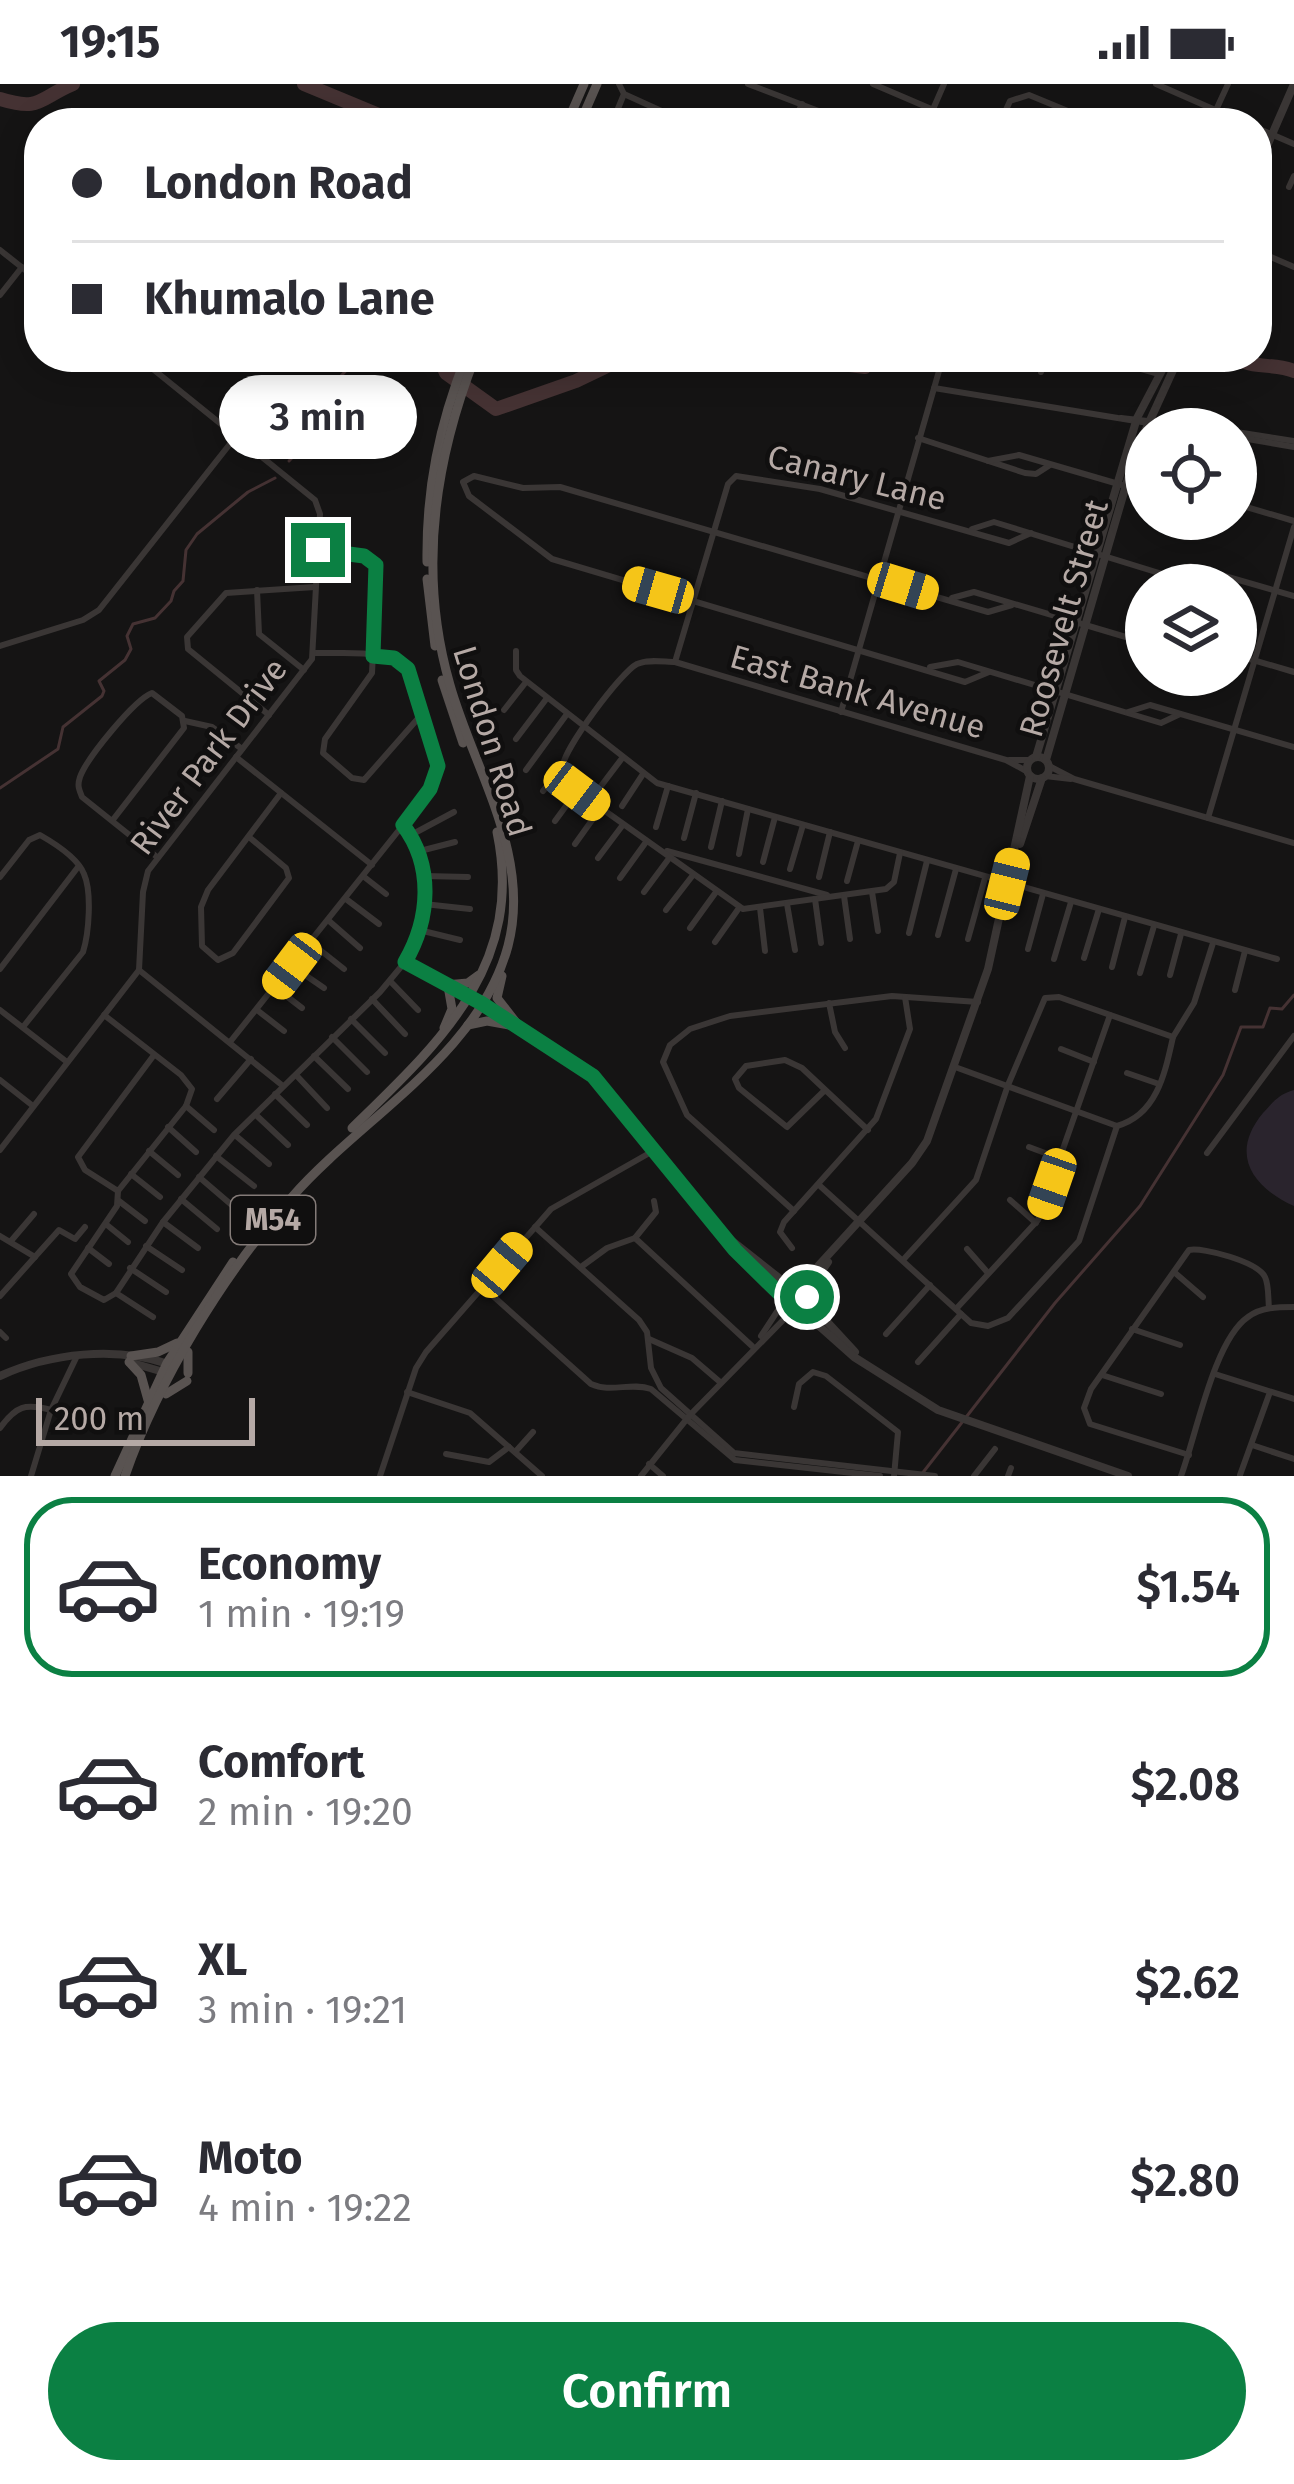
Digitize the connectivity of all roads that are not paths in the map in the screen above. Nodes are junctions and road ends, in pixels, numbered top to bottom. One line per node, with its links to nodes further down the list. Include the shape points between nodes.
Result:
1 (619, 84): 6 (street)
2 (748, 84): 7 (street)
3 (873, 84): 12 (street)
4 (1156, 84): 15 (street)
5 (1294, 84): 16 (street)
6 (624, 94): 8 (street); 9 (street)
7 (802, 104): 10 (street); 11 (street)
8 (618, 108)
9 (655, 108)
10 (800, 108)
11 (810, 108)
12 (928, 108)
13 (1007, 108): 14 (street, via 1029,94)
14 (1062, 108)
15 (1211, 108)
16 (1272, 134): 17 (street)
17 (1294, 144)
18 (1294, 176): 19 (street)
19 (1289, 187)
20 (0, 250): 21 (street)
21 (22, 267): 22 (street)
22 (0, 296)
23 (157, 372): 35 (street)
24 (462, 372): 31 (main road, London Road / M54)
25 (468, 372): 31 (main road, London Road / M54)
26 (939, 372): 30 (street)
27 (1152, 372): 29 (street)
28 (1168, 372): 33 (street, Roosevelt Street)
29 (1159, 374): 32 (street, Roosevelt Street)
30 (934, 388): 34 (street); 36 (street)
31 (456, 395): 199 (main road, London Road / M54, via 437,491 433,582 450,686 508,856 514,913); 200 (main road, London Road / M54, via 428,501 428,587 445,690 499,842 502,899)
32 (1142, 408)
33 (1154, 408)
34 (1125, 419)
35 (237, 435): 51 (street, River Park Drive, via 308,492 320,511); 67 (street, via 99,610)
36 (918, 438): 40 (street); 45 (street)
37 (1257, 438): 38 (street)
38 (1294, 444)
39 (1125, 455): 42 (street, Roosevelt Street)
40 (988, 461): 41 (street, via 1012,454); 41 (street, via 1033,475)
41 (1050, 465): 42 (street)
42 (1116, 483): 43 (street); 52 (street, Roosevelt Street)
43 (1125, 486)
44 (1125, 490): 53 (street, Roosevelt Street)
45 (898, 508): 48 (street, Canary Lane); 49 (street, Canary Lane, via 742,475 733,477); 55 (street)
46 (1257, 511): 47 (street)
47 (1294, 524): 59 (street)
48 (969, 530): 50 (street, Canary Lane, via 994,522); 50 (street, Canary Lane, via 1009,542)
49 (713, 532): 55 (street); 61 (street); 61 (street, via 560,487 474,476 464,482 472,499 550,558)
50 (1031, 533): 52 (street, Canary Lane)
51 (318, 550): 57 (street, River Park Drive); 72 (street, via 376,565)
52 (1096, 553): 53 (street, Canary Lane); 64 (street, Roosevelt Street)
53 (1107, 556): 54 (street, Canary Lane); 65 (street, Roosevelt Street)
54 (1133, 564)
55 (877, 578): 62 (street); 68 (street)
56 (1257, 586): 59 (street, Canary Lane)
57 (317, 587): 58 (street); 71 (street, River Park Drive)
58 (257, 590): 76 (street, via 259,634); 89 (street, via 224,595 185,644)
59 (1275, 591): 60 (street, Canary Lane); 69 (street)
60 (1294, 596)
61 (693, 600): 68 (street); 74 (street)
62 (949, 600): 63 (street, via 991,612); 63 (street, via 974,592)
63 (1012, 605): 64 (street)
64 (1075, 622): 65 (street); 80 (street, Roosevelt Street)
65 (1086, 625): 66 (street); 80 (street, Roosevelt Street)
66 (1125, 636)
67 (0, 646)
68 (859, 648): 75 (street); 84 (street)
69 (1257, 650)
70 (516, 651): 79 (street)
71 (315, 653): 72 (street); 76 (street, River Park Drive)
72 (373, 656): 86 (street, via 406,667); 86 (street, via 368,684 322,748 364,780)
73 (1257, 661): 77 (street)
74 (675, 662): 84 (street, East Bank Avenue); 91 (street, via 635,665)
75 (927, 668): 78 (street, via 953,662); 78 (street, via 965,682)
76 (304, 670): 89 (street, River Park Drive)
77 (1294, 671)
78 (989, 672): 80 (street)
79 (526, 682): 82 (street); 83 (street)
80 (1061, 693): 85 (street); 99 (street, Roosevelt Street)
81 (1244, 696): 92 (street)
82 (547, 698): 87 (street); 93 (street)
83 (504, 710)
84 (841, 712): 98 (street, East Bank Avenue)
85 (1128, 712): 88 (street, via 1147,705); 88 (street, via 1161,722)
86 (422, 713): 119 (street, via 438,771)
87 (567, 714): 91 (street); 101 (street)
88 (1180, 714): 92 (street)
89 (269, 715): 95 (street, River Park Drive)
90 (184, 718): 95 (street); 117 (street, via 182,732); 117 (street, via 148,694 82,773 82,797)
91 (585, 728): 97 (street); 100 (street)
92 (1234, 730): 94 (street); 116 (street)
93 (516, 739)
94 (1294, 747)
95 (242, 749): 96 (street, River Park Drive)
96 (236, 758): 108 (street); 138 (street, River Park Drive)
97 (623, 758): 102 (street); 105 (street)
98 (1006, 760): 99 (street, East Bank Avenue); 103 (street, East Bank Avenue)
99 (1041, 766): 103 (street); 103 (street, Roosevelt Street); 116 (street, East Bank Avenue); 137 (street, Roosevelt Street)
100 (563, 767): 106 (street); 107 (street)
101 (526, 770)
102 (644, 774): 104 (street); 111 (street)
103 (1029, 774): 137 (street, Roosevelt Street)
104 (668, 786): 109 (street); 122 (street)
105 (598, 790)
106 (543, 791)
107 (577, 791): 112 (street); 118 (street)
108 (281, 793): 125 (street); 142 (street)
109 (696, 794): 110 (street); 126 (street)
110 (722, 801): 113 (street); 132 (street)
111 (622, 806)
112 (600, 808): 121 (street); 131 (street)
113 (748, 809): 115 (street); 136 (street)
114 (454, 812): 124 (street)
115 (775, 817): 120 (street); 141 (street)
116 (1208, 818): 130 (street, East Bank Avenue)
117 (112, 820): 138 (street)
118 (555, 820)
119 (403, 825): 124 (street); 142 (street)
120 (803, 825): 123 (street); 145 (street)
121 (622, 826): 129 (street); 139 (street)
122 (656, 827)
123 (830, 832): 127 (street); 151 (street)
124 (411, 836): 133 (street)
125 (249, 837): 125 (street, via 202,901 202,946 218,960 233,953 289,878)
126 (684, 838)
127 (858, 841): 134 (street); 154 (street)
128 (455, 842): 133 (street)
129 (646, 842): 135 (street); 152 (street)
130 (1294, 843)
131 (575, 844)
132 (711, 847)
133 (420, 851): 148 (street)
134 (900, 853): 140 (street); 158 (street, via 893,884)
135 (667, 854): 146 (street); 156 (street); 162 (street)
136 (739, 854)
137 (1014, 856): 155 (street, Roosevelt Street)
138 (158, 858): 205 (street, River Park Drive, via 143,885)
139 (598, 858)
140 (927, 861): 144 (street); 180 (street)
141 (763, 862)
142 (372, 865): 147 (street)
143 (79, 866): 149 (street, via 36,835); 203 (street); 226 (street, via 86,944)
144 (956, 868): 153 (street); 182 (street)
145 (790, 869)
146 (693, 875): 157 (street); 172 (street)
147 (363, 876): 159 (street); 163 (street)
148 (425, 876): 150 (street); 166 (street)
149 (0, 877)
150 (468, 877)
151 (819, 877)
152 (620, 878)
153 (985, 878): 155 (street); 184 (street)
154 (847, 881)
155 (1007, 884): 160 (street); 216 (street, Roosevelt Street)
156 (644, 892)
157 (716, 892): 168 (street); 177 (street)
158 (872, 892): 161 (street); 179 (street)
159 (386, 894)
160 (1043, 894): 165 (street); 191 (street)
161 (844, 896): 162 (street); 183 (street)
162 (833, 897): 164 (street)
163 (346, 898): 174 (street); 175 (street)
164 (815, 899): 167 (street); 188 (street)
165 (1071, 902): 171 (street); 196 (street)
166 (424, 904): 170 (street); 178 (street)
167 (787, 904): 169 (street); 192 (street)
168 (739, 908): 169 (street); 186 (street)
169 (760, 908): 194 (street)
170 (470, 909)
171 (1099, 909): 173 (street); 195 (street)
172 (666, 910)
173 (1125, 916): 176 (street); 202 (street)
174 (328, 920): 187 (street); 190 (street)
175 (379, 924)
176 (1154, 926): 181 (street); 206 (street)
177 (690, 928)
178 (418, 930): 185 (street); 198 (street)
179 (878, 931)
180 (909, 933)
181 (1181, 934): 189 (street); 207 (street)
182 (938, 935)
183 (850, 939)
184 (968, 939)
185 (460, 940)
186 (715, 942)
187 (310, 943): 201 (street); 204 (street)
188 (821, 943)
189 (1213, 943): 193 (street); 232 (street, via 1194,1003)
190 (360, 948)
191 (1028, 949)
192 (795, 950)
193 (1245, 951): 197 (street); 212 (street)
194 (765, 952)
195 (1084, 958)
196 (1054, 959)
197 (1277, 959)
198 (405, 962): 208 (street); 209 (street)
199 (502, 964): 215 (main road, London Road / M54); 227 (main road, via 497,998)
200 (486, 965): 209 (main road, via 468,983); 215 (main road, London Road / M54)
201 (292, 966): 210 (street); 211 (street)
202 (1112, 967)
203 (0, 969)
204 (344, 969)
205 (139, 970): 222 (street); 233 (street)
206 (1140, 973)
207 (1170, 975)
208 (390, 981): 214 (street); 221 (street)
209 (446, 986): 215 (street); 234 (main road, via 452,1009)
210 (275, 988): 218 (street); 220 (street)
211 (324, 988)
212 (1234, 990)
213 (905, 997): 216 (street); 217 (street); 264 (street, via 910,1030)
214 (373, 999): 224 (street); 229 (street)
215 (476, 1000): 225 (main road, London Road / M54); 227 (street); 234 (main road, London Road / M54)
216 (978, 1002): 243 (street, Roosevelt Street)
217 (829, 1003): 235 (street); 288 (street, via 706,1022 663,1056 687,1115)
218 (302, 1008)
219 (0, 1010): 226 (street)
220 (257, 1010): 228 (street); 233 (street)
221 (418, 1010)
222 (104, 1015): 238 (street); 241 (street)
223 (1110, 1015): 232 (street); 242 (street); 249 (street, via 1045,998)
224 (351, 1019): 231 (street); 237 (street)
225 (466, 1025): 227 (main road); 331 (main road, London Road / M54, via 292,1197)
226 (23, 1027): 241 (street)
227 (519, 1028): 268 (street, via 593,1076)
228 (284, 1031)
229 (405, 1034)
230 (1294, 1036): 272 (street)
231 (332, 1037): 239 (street); 244 (street)
232 (1173, 1037): 248 (street)
233 (230, 1042): 240 (street)
234 (437, 1043): 331 (main road, London Road / M54, via 280,1204 232,1263)
235 (845, 1048)
236 (1061, 1048): 242 (street)
237 (385, 1053)
238 (154, 1055): 256 (street, via 187,1080); 281 (street, via 78,1157)
239 (314, 1056): 246 (street); 251 (street)
240 (251, 1059): 250 (street); 254 (street)
241 (67, 1062): 255 (street)
242 (1094, 1062): 258 (street)
243 (955, 1066): 249 (street); 291 (street, Roosevelt Street, via 921,1151)
244 (367, 1072)
245 (1127, 1073): 248 (street)
246 (296, 1074): 250 (street); 257 (street)
247 (0, 1080): 255 (street)
248 (1160, 1084): 261 (street, via 1146,1111)
249 (1009, 1085): 258 (street); 309 (street, via 974,1183)
250 (284, 1086): 253 (street)
251 (348, 1089)
252 (825, 1090): 252 (street, via 789,1061 746,1066 735,1076 787,1127); 264 (street)
253 (275, 1094): 259 (street); 260 (street)
254 (217, 1099)
255 (33, 1106): 269 (street)
256 (186, 1106): 262 (street); 263 (street)
257 (327, 1108)
258 (1076, 1111): 261 (street); 274 (street)
259 (255, 1114): 265 (street); 266 (street)
260 (307, 1125)
261 (1117, 1126): 326 (street, via 1077,1244 1003,1322 976,1325)
262 (168, 1127): 270 (street); 271 (street)
263 (214, 1130)
264 (868, 1130): 279 (street)
265 (234, 1135): 273 (street); 275 (street)
266 (288, 1144)
267 (1029, 1147): 274 (street)
268 (656, 1149): 295 (street); 299 (street)
269 (0, 1150)
270 (149, 1151): 276 (street); 277 (street)
271 (196, 1152)
272 (1207, 1154)
273 (216, 1156): 278 (street); 280 (street)
274 (1061, 1159): 293 (street)
275 (269, 1164)
276 (130, 1174): 281 (street); 282 (street)
277 (178, 1175)
278 (199, 1178): 283 (street); 287 (street)
279 (819, 1185): 288 (street); 291 (street)
280 (254, 1186)
281 (118, 1191): 285 (street)
282 (160, 1197)
283 (181, 1199): 292 (street); 297 (street)
284 (1010, 1200): 293 (street)
285 (118, 1201): 290 (street); 294 (street)
286 (654, 1201): 300 (street, via 656,1212)
287 (235, 1207)
288 (794, 1211): 306 (street, via 780,1232)
289 (34, 1214): 301 (street)
290 (145, 1221)
291 (860, 1221): 309 (street); 322 (street, Roosevelt Street)
292 (164, 1222): 303 (street); 305 (street)
293 (1036, 1223): 315 (street)
294 (105, 1224): 302 (street); 304 (street)
295 (535, 1226): 311 (street); 317 (street)
296 (86, 1227): 308 (street, via 75,1239 59,1230)
297 (218, 1229)
298 (0, 1236): 301 (street)
299 (725, 1236): 322 (street); 323 (street)
300 (635, 1238): 311 (street); 332 (street)
301 (11, 1240): 308 (street)
302 (128, 1242)
303 (146, 1246): 312 (street); 313 (street)
304 (87, 1247): 310 (street); 319 (street, via 72,1269 74,1282 99,1300)
305 (198, 1248)
306 (792, 1248)
307 (967, 1250): 315 (street)
308 (35, 1257): 320 (street)
309 (903, 1260): 316 (street)
310 (109, 1264)
311 (581, 1267): 330 (street)
312 (130, 1268): 318 (street); 319 (street)
313 (182, 1270)
314 (1173, 1271): 321 (street); 325 (street, via 1196,1248 1237,1260 1263,1272); 328 (street)
315 (988, 1273): 326 (street)
316 (930, 1286): 326 (street); 329 (street)
317 (483, 1287): 343 (street, via 591,1384); 345 (street, via 420,1359)
318 (166, 1292)
319 (116, 1293): 327 (street)
320 (0, 1296)
321 (1203, 1297)
322 (800, 1298): 323 (street, Roosevelt Street); 323 (street); 332 (street); 373 (street, via 870,1368 958,1419)
323 (784, 1299): 332 (street)
324 (1294, 1307): 325 (street)
325 (1269, 1308): 340 (street, via 1240,1324)
326 (958, 1312): 336 (street)
327 (153, 1317)
328 (1132, 1329): 333 (street); 339 (street)
329 (886, 1334)
330 (649, 1339): 337 (street); 342 (street, via 692,1358)
331 (185, 1342): 335 (main road); 338 (main road, London Road / M54); 338 (main road)
332 (754, 1345): 342 (street)
333 (1180, 1345)
334 (77, 1356): 335 (street); 341 (street); 350 (street)
335 (130, 1359): 338 (street); 347 (main road)
336 (918, 1362)
337 (651, 1368): 343 (street); 351 (street)
338 (176, 1372): 347 (main road, London Road / M54); 365 (main road, London Road / M54)
339 (1101, 1374): 346 (street); 358 (street, via 1085,1403 1090,1424)
340 (1216, 1374): 344 (street); 358 (street)
341 (0, 1376)
342 (720, 1382): 351 (street)
343 (637, 1385): 351 (street)
344 (1270, 1391): 348 (street); 354 (street)
345 (407, 1392): 355 (street, via 470,1413); 366 (street)
346 (1161, 1394)
347 (148, 1400): 364 (main road, London Road / M54)
348 (1294, 1400)
349 (794, 1407): 361 (street, via 803,1378 826,1376 898,1432)
350 (51, 1410): 352 (street, via 22,1406); 363 (street)
351 (687, 1418): 360 (street); 361 (street, via 738,1454); 370 (street, via 739,1462)
352 (0, 1428)
353 (533, 1432): 355 (street)
354 (1251, 1445): 359 (street); 362 (street)
355 (512, 1449): 357 (street, via 489,1462); 367 (street)
356 (995, 1449): 372 (street)
357 (446, 1454)
358 (1189, 1455): 374 (street)
359 (1294, 1459)
360 (649, 1464): 368 (street); 369 (street)
361 (895, 1473): 371 (street)
362 (1240, 1475)
363 (31, 1476)
364 (115, 1476)
365 (125, 1476)
366 (380, 1476)
367 (542, 1476)
368 (641, 1476)
369 (663, 1476)
370 (880, 1476)
371 (935, 1476)
372 (974, 1476)
373 (1128, 1476)
374 (1181, 1476)

